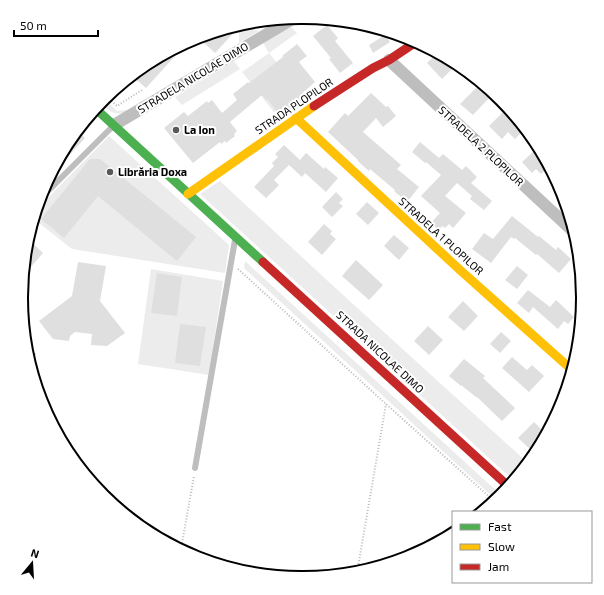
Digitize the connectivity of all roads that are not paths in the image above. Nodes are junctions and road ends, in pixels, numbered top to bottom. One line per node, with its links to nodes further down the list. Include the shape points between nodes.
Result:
1 (282, 25): 6 (street, STRADELA NICOLAE DIMO)
2 (410, 46): 3 (street, STRADA PLOPILOR)
3 (389, 60): 5 (street, STRADA PLOPILOR, via 372,68); 9 (street, STRADELA 2 PLOPILOR)
4 (100, 113): 6 (street, STRADA NICOLAE DIMO)
5 (296, 118): 8 (street, STRADA PLOPILOR); 11 (street, STRADELA 1 PLOPILOR)
6 (114, 125): 7 (lane); 8 (street, STRADA NICOLAE DIMO)
7 (52, 187)
8 (188, 194): 10 (street, STRADA NICOLAE DIMO)
9 (565, 224)
10 (235, 236): 12 (lane); 13 (street, STRADA NICOLAE DIMO)
11 (567, 365)
12 (195, 468)
13 (504, 482)

